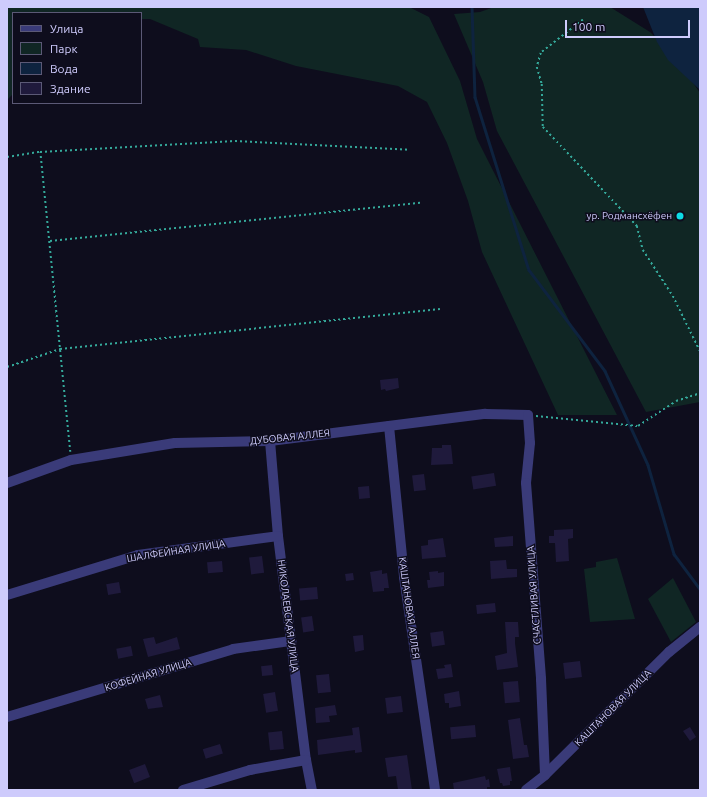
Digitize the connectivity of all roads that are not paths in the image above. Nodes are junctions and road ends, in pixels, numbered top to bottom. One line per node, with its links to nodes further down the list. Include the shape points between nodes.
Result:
1 (528, 415): 2 (street, ДУБОВАЯ АЛЛЕЯ, via 485,414); 11 (street, СЧАСТЛИВАЯ УЛИЦА, via 530,443 526,483 541,679)
2 (388, 426): 3 (street, ДУБОВАЯ АЛЛЕЯ); 14 (street, КАШТАНОВАЯ АЛЛЕЯ, via 404,577)
3 (270, 441): 4 (street, ДУБОВАЯ АЛЛЕЯ, via 175,444 71,460); 5 (street, НИКОЛАЕВСКАЯ УЛИЦА)
4 (7, 483)
5 (278, 536): 6 (street, ШАЛФЕЙНАЯ УЛИЦА, via 138,555); 8 (street, НИКОЛАЕВСКАЯ УЛИЦА)
6 (7, 595)
7 (700, 627): 11 (street, КАШТАНОВАЯ УЛИЦА, via 669,652)
8 (291, 641): 9 (street, КОФЕЙНАЯ УЛИЦА, via 233,649); 10 (street, НИКОЛАЕВСКАЯ УЛИЦА)
9 (7, 717)
10 (306, 760): 12 (street, via 250,770); 13 (street, НИКОЛАЕВСКАЯ УЛИЦА)
11 (545, 775): 15 (street, КАШТАНОВАЯ УЛИЦА)
12 (183, 790)
13 (312, 790)
14 (435, 790)
15 (526, 790)

